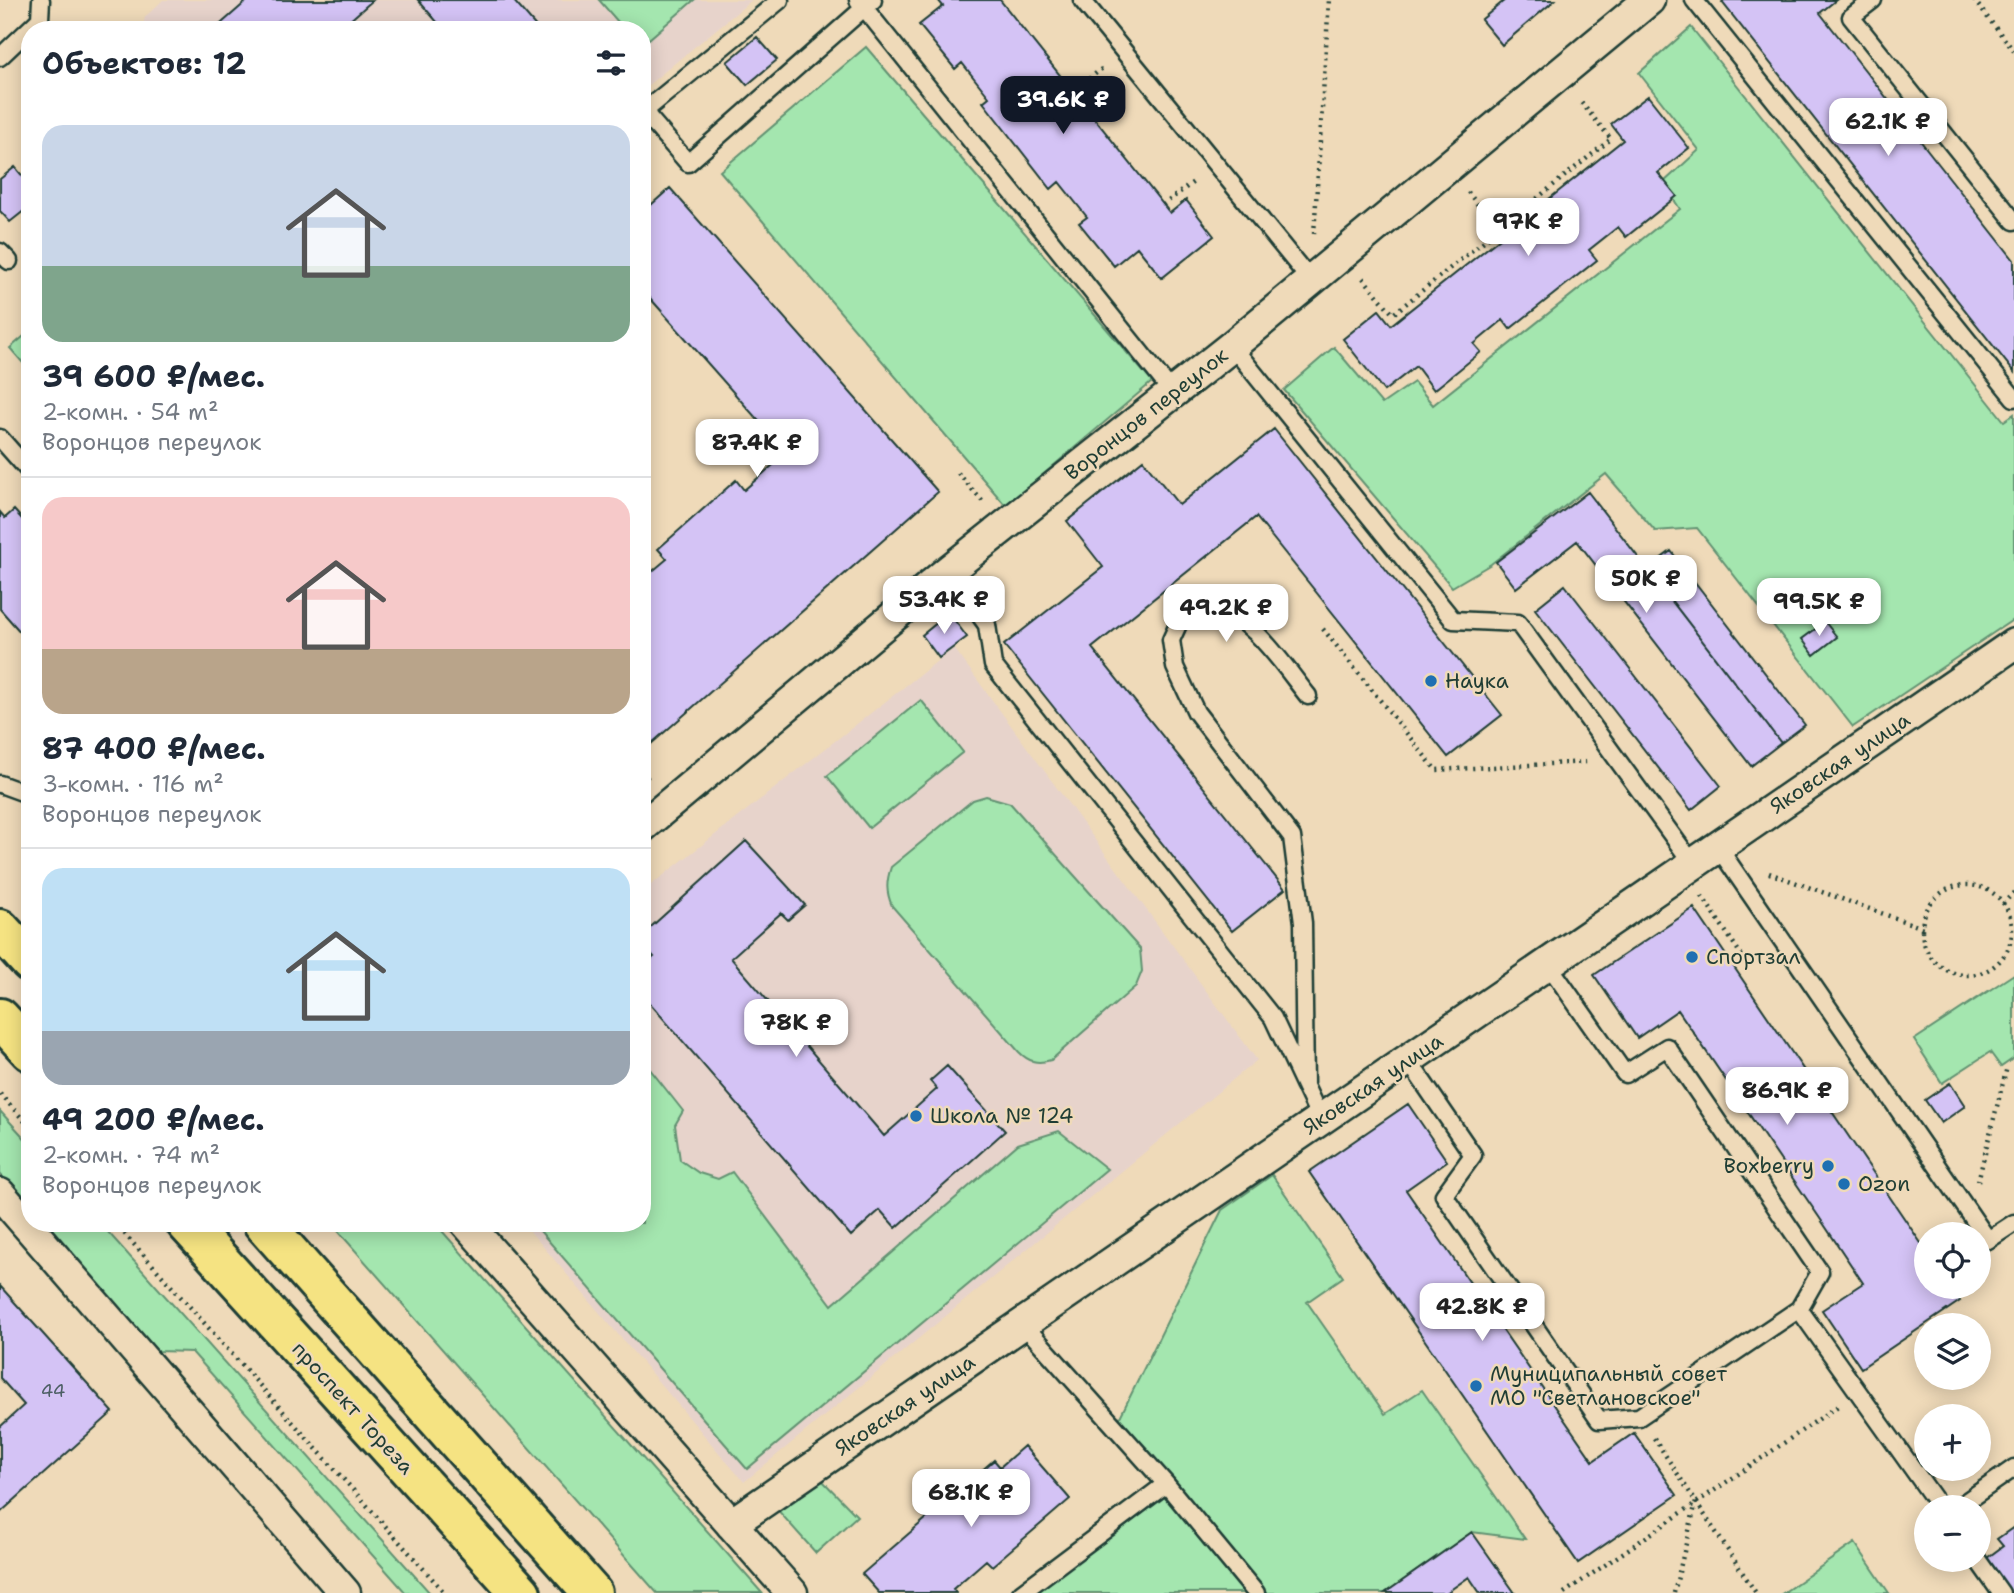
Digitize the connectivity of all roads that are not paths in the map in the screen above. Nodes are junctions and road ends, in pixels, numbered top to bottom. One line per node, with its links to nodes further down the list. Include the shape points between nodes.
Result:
1 (41, 0): 8 (lane)
2 (780, 0): 11 (lane)
3 (1082, 0): 14 (lane)
4 (1649, 0): 14 (street, Воронцов переулок)
5 (1694, 0): 17 (lane)
6 (1873, 0): 13 (lane, via 1851,17)
7 (865, 3): 12 (lane, via 688,163); 16 (lane)
8 (38, 21)
9 (21, 37): 10 (lane)
10 (0, 57)
11 (651, 105)
12 (651, 121)
13 (2014, 221)
14 (1311, 281): 15 (street, Воронцов переулок)
15 (1232, 346): 16 (street, Воронцов переулок); 27 (lane, via 1453,620 1518,624)
16 (1173, 393): 20 (street, Воронцов переулок)
17 (2014, 398)
18 (0, 439): 19 (lane)
19 (21, 462)
20 (948, 571): 25 (street, Воронцов переулок); 34 (lane, via 987,625 993,664 1273,1018)
21 (2014, 644): 26 (street, Яковская улица)
22 (1308, 696): 34 (lane, via 1260,637 1229,611 1205,607 1181,618 1171,640 1175,667 1196,712 1292,837 1303,923)
23 (0, 784): 24 (lane)
24 (21, 792)
25 (651, 819)
26 (1722, 852): 27 (street, Яковская улица); 38 (lane, via 1988,1240)
27 (1693, 864): 30 (street, Яковская улица)
28 (0, 929): 29 (main road)
29 (21, 952)
30 (1548, 964): 33 (street, Яковская улица); 43 (lane, via 1625,1074 1667,1047 1820,1272)
31 (0, 1018): 32 (main road)
32 (21, 1041)
33 (1408, 1060): 35 (street, Яковская улица); 43 (lane, via 1474,1155 1444,1195 1599,1420 1639,1417)
34 (1305, 1086): 35 (lane)
35 (1321, 1120): 44 (street, Яковская улица)
36 (0, 1195): 37 (street)
37 (21, 1219)
38 (2014, 1223)
39 (32, 1232): 51 (street)
40 (194, 1232): 52 (main road, проспект Тореза)
41 (271, 1232): 53 (main road)
42 (474, 1232): 49 (street)
43 (1799, 1309): 47 (lane)
44 (1023, 1324): 46 (lane); 49 (street, Яковская улица)
45 (2014, 1468): 48 (lane)
46 (1166, 1484): 55 (lane); 56 (lane)
47 (1932, 1495)
48 (1975, 1495)
49 (731, 1524): 54 (street)
50 (1986, 1572): 57 (lane)
51 (345, 1593)
52 (521, 1593)
53 (592, 1593)
54 (792, 1593)
55 (1021, 1593)
56 (1256, 1593)
57 (2001, 1593)

